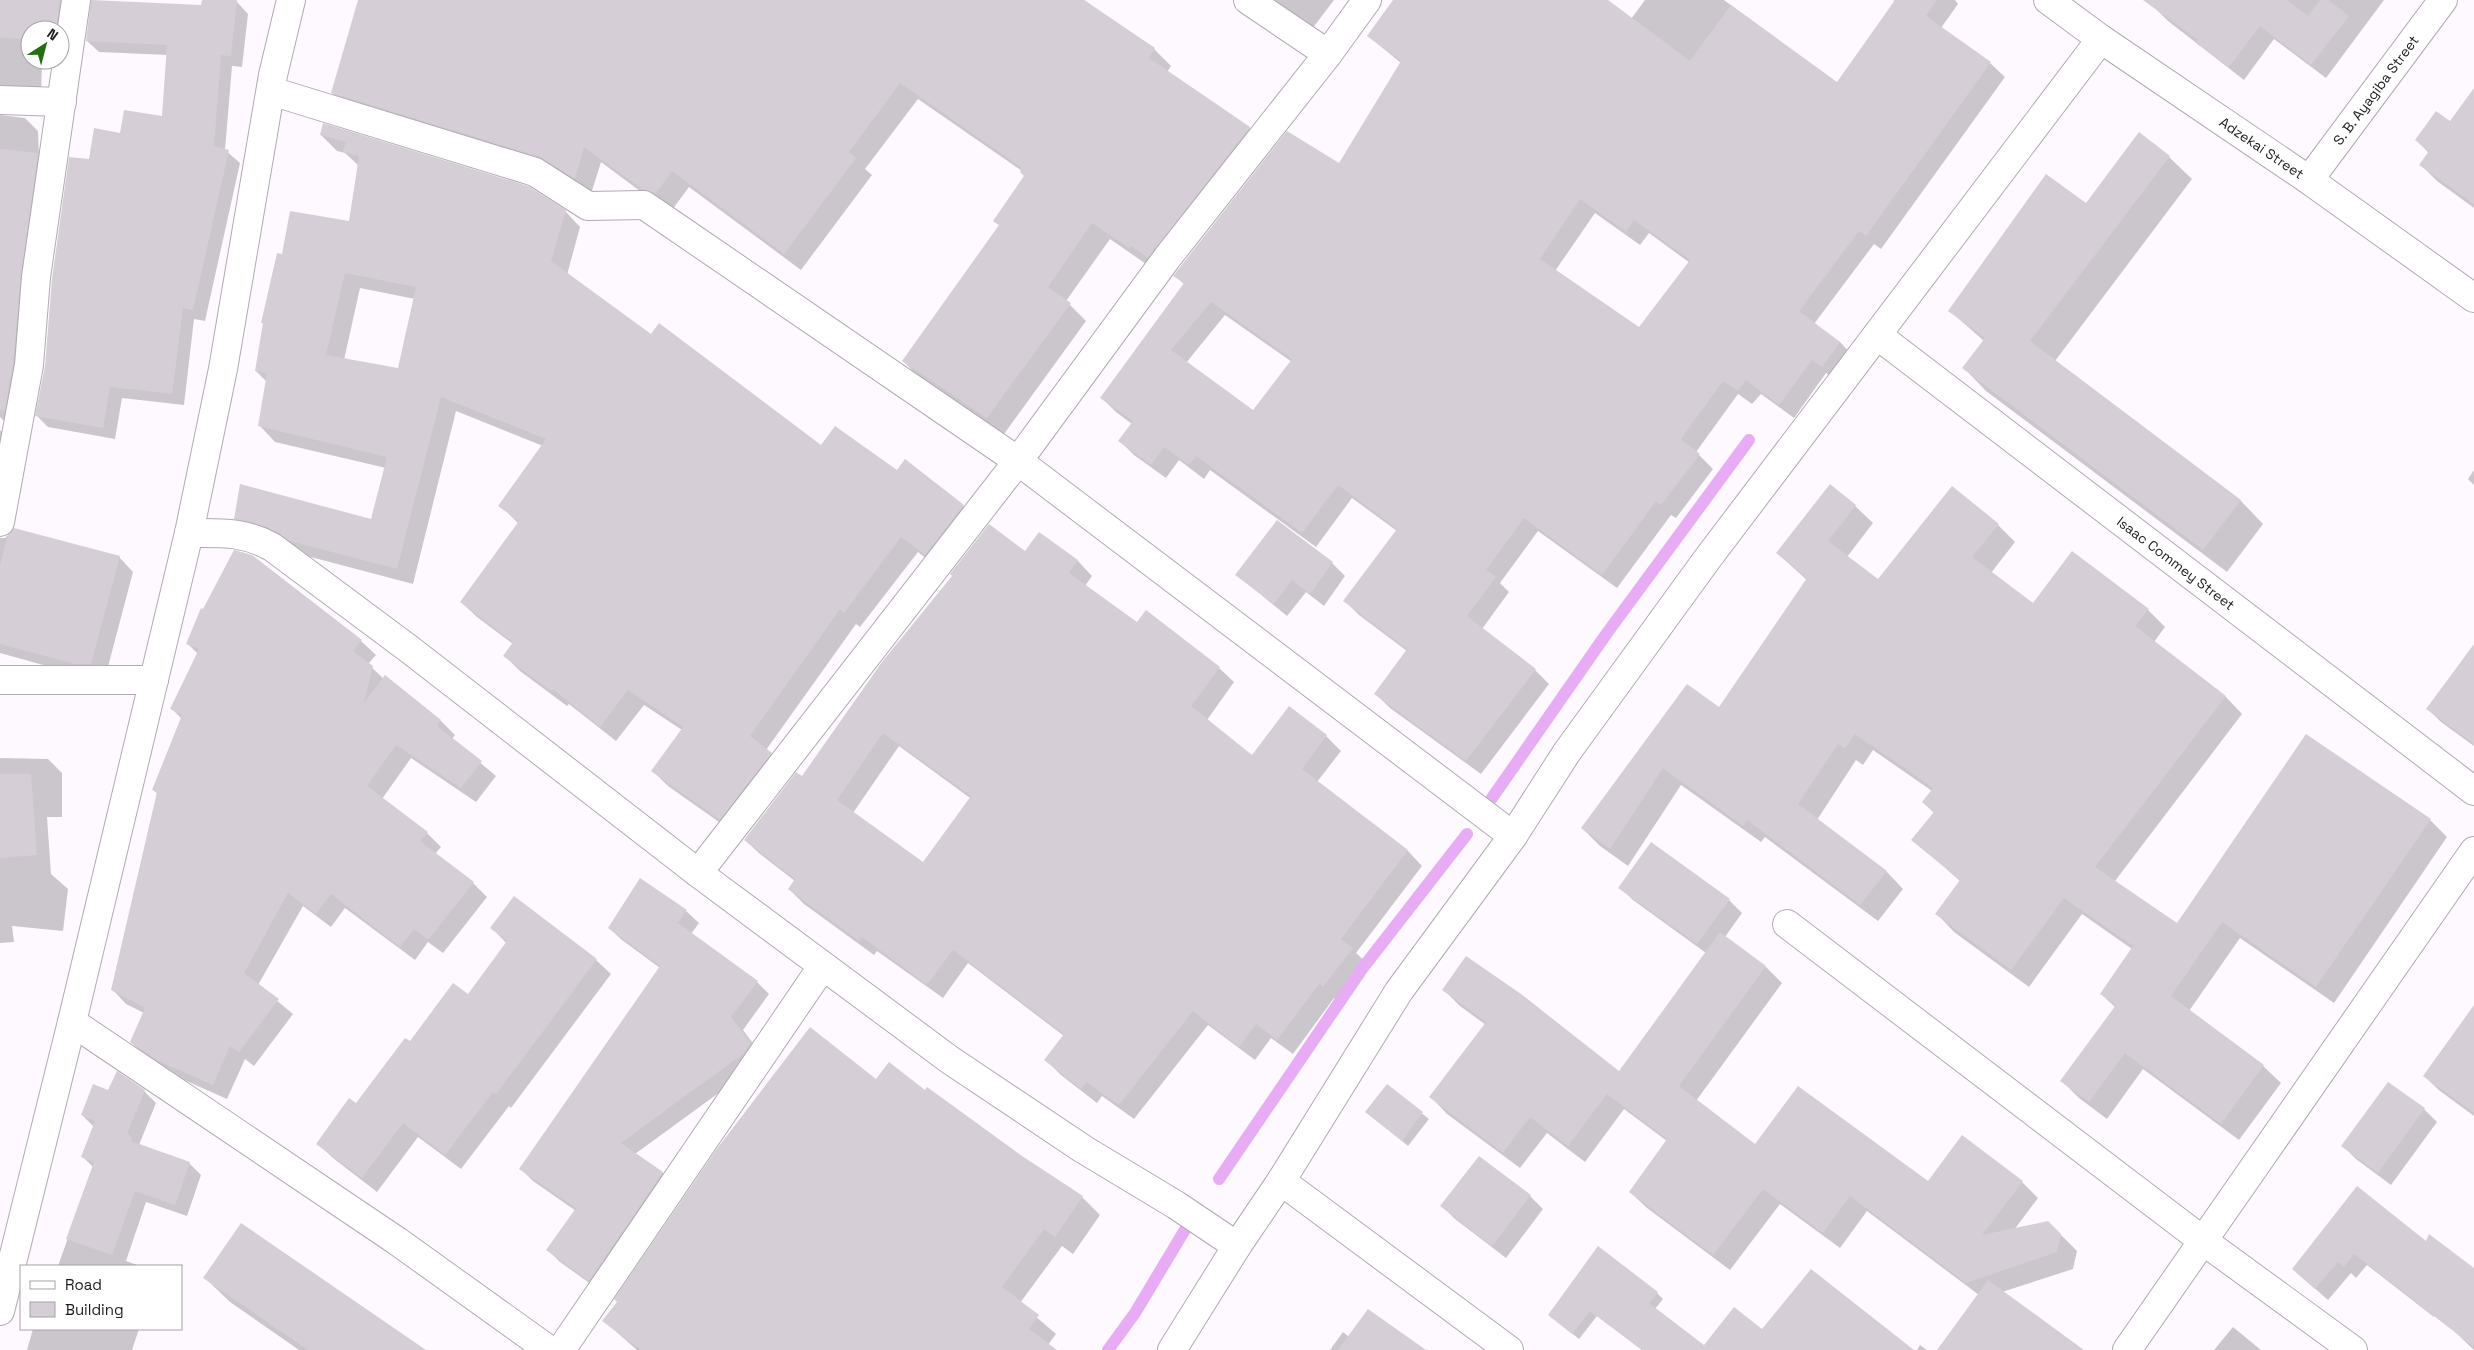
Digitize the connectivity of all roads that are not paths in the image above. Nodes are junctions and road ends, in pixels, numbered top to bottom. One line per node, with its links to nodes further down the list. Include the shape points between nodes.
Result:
1 (76, 0): 11 (street)
2 (291, 0): 9 (street)
3 (1248, 0): 8 (street)
4 (1367, 0): 8 (street)
5 (2048, 0): 7 (street, Adzekai Street)
6 (2442, 0): 12 (street, S. B. Ayagiba Street)
7 (2101, 39): 12 (street, Adzekai Street); 14 (street)
8 (1328, 54): 15 (street, via 1167,258)
9 (271, 90): 15 (street, via 536,172 588,206 644,205); 17 (street, via 223,369)
10 (0, 100): 11 (street)
11 (62, 102): 16 (street, via 36,277 29,365)
12 (2309, 180): 13 (street, Adzekai Street)
13 (2474, 298)
14 (1877, 335): 20 (street, Isaac Commey Street); 21 (street, via 1708,558 1567,752)
15 (1018, 461): 21 (street); 23 (street)
16 (0, 522)
17 (189, 533): 19 (street); 23 (street, via 236,533 272,547)
18 (0, 680): 19 (street)
19 (154, 680): 26 (street)
20 (2474, 791)
21 (1513, 836): 27 (street, via 1399,991)
22 (2474, 851): 28 (street)
23 (698, 873): 25 (street)
24 (1787, 924): 28 (street)
25 (822, 967): 29 (street, via 950,1060); 32 (street)
26 (72, 1022): 30 (street); 31 (street, via 397,1241)
27 (1281, 1181): 29 (street); 34 (street)
28 (2202, 1240): 35 (street); 36 (street)
29 (1237, 1246): 33 (street)
30 (2, 1295)
31 (549, 1350)
32 (561, 1350)
33 (1172, 1350)
34 (1509, 1350)
35 (2127, 1350)
36 (2353, 1350)

